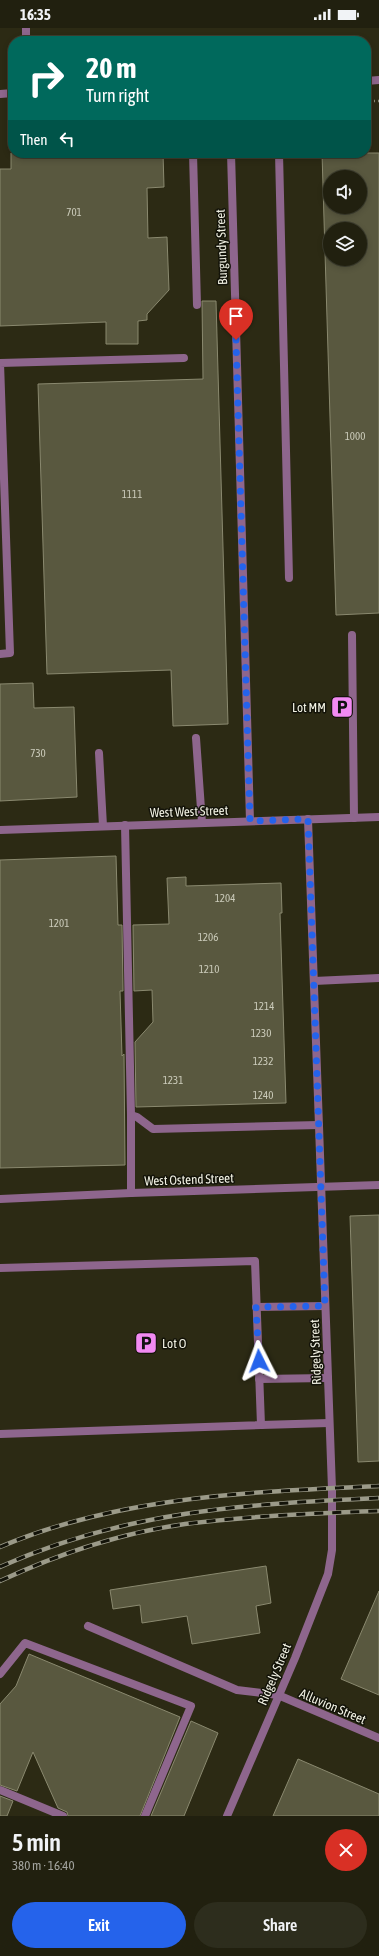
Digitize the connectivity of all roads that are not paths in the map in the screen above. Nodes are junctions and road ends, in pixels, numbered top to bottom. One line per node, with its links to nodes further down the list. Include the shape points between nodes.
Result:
1 (193, 158): 4 (street)
2 (231, 158): 15 (street, Burgundy Street)
3 (280, 158): 7 (street)
4 (197, 305)
5 (184, 358): 6 (street, via 0,364)
6 (3, 538): 9 (street, via 10,653)
7 (289, 578)
8 (352, 634): 13 (street)
9 (0, 654)
10 (196, 738): 16 (street)
11 (99, 753): 18 (street)
12 (379, 817): 13 (street, West West Street)
13 (354, 818): 14 (street, West West Street)
14 (308, 819): 15 (street, West West Street); 21 (street, Ridgely Street)
15 (250, 821): 16 (street, West West Street)
16 (202, 822): 17 (street, West West Street)
17 (125, 825): 18 (street, West West Street); 22 (street)
18 (102, 826): 19 (street, West West Street)
19 (0, 830)
20 (379, 978): 21 (street)
21 (314, 981): 23 (street, Ridgely Street)
22 (131, 1116): 23 (street, via 137,1117 153,1129); 26 (street)
23 (319, 1125): 25 (street, Ridgely Street)
24 (379, 1185): 25 (street, West Ostend Street)
25 (321, 1186): 26 (street, West Ostend Street); 29 (street, Ridgely Street)
26 (131, 1192): 27 (street, West Ostend Street)
27 (0, 1199)
28 (0, 1268): 30 (street, via 255,1261)
29 (325, 1306): 30 (street); 31 (street, Ridgely Street)
30 (256, 1307): 32 (street)
31 (328, 1378): 32 (street); 33 (street, Ridgely Street)
32 (260, 1379): 34 (street)
33 (330, 1423): 34 (street); 38 (street, Ridgely Street, via 332,1550 328,1574)
34 (261, 1425): 35 (street)
35 (0, 1434)
36 (88, 1626): 38 (street, Alluvion Street, via 237,1690)
37 (0, 1674): 42 (street, via 24,1643 191,1706)
38 (278, 1695): 39 (street, Alluvion Street); 43 (street, Ridgely Street)
39 (379, 1738)
40 (0, 1790): 41 (street)
41 (63, 1816)
42 (145, 1816)
43 (227, 1816)

